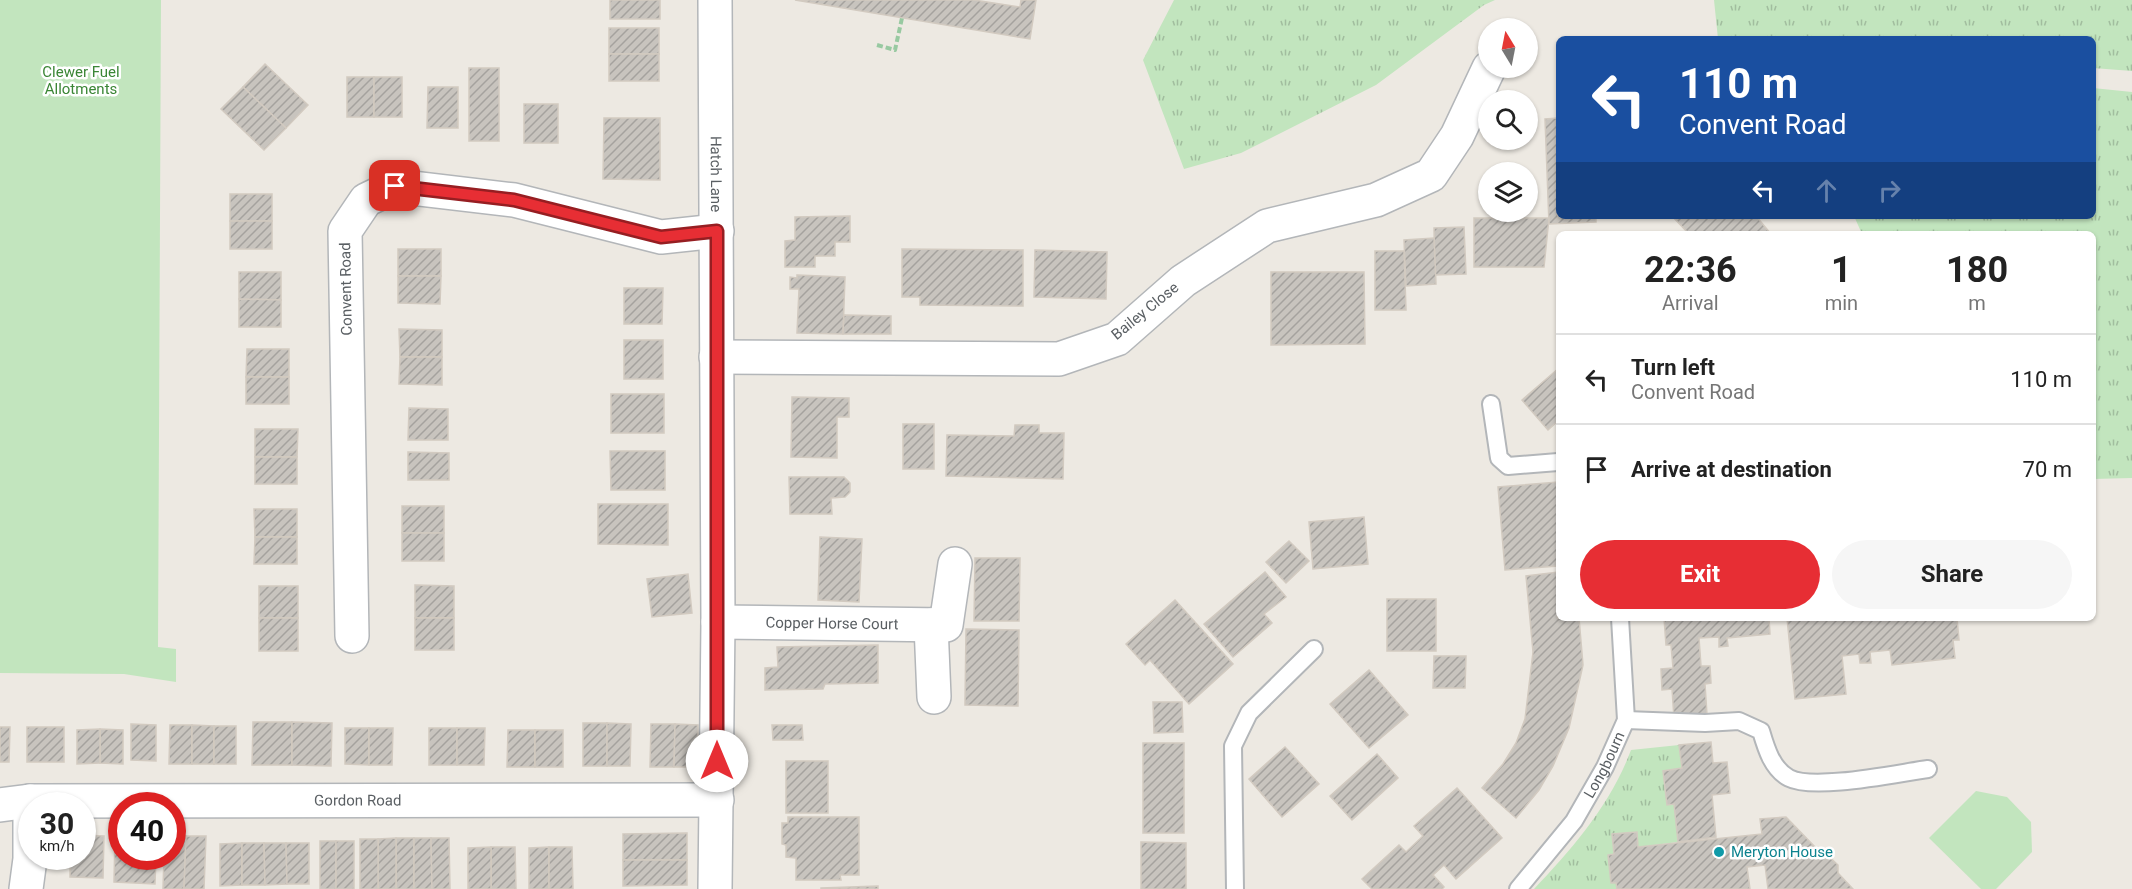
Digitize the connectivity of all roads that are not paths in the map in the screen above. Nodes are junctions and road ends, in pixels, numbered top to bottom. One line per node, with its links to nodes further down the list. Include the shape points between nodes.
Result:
1 (715, 0): 3 (street, Hatch Lane)
2 (1484, 78): 4 (street, Bailey Close, via 1458,136 1431,175 1376,200 1267,226 1183,281 1117,339 1059,360)
3 (717, 231): 4 (street, Hatch Lane); 11 (street, Convent Road, via 661,237 514,200 395,186 366,200 345,231)
4 (716, 357): 9 (street, Hatch Lane)
5 (1491, 404): 6 (lane, via 1498,458 1508,466)
6 (1556, 462)
7 (955, 564): 10 (street)
8 (1620, 621): 14 (lane, Longbourn)
9 (718, 622): 10 (street, Copper Horse Court); 16 (street, Hatch Lane)
10 (938, 625): 13 (street)
11 (352, 636)
12 (1314, 649): 20 (lane, via 1249,713 1233,746)
13 (934, 697)
14 (1626, 720): 15 (lane, via 1739,721 1761,731 1770,757 1788,777 1809,784); 21 (lane, Longbourn, via 1574,821)
15 (1928, 769)
16 (717, 800): 17 (street, Gordon Road); 19 (street, Hatch Lane)
17 (15, 803): 18 (street, via 30,859)
18 (26, 889)
19 (715, 889)
20 (1235, 889)
21 (1518, 889)

